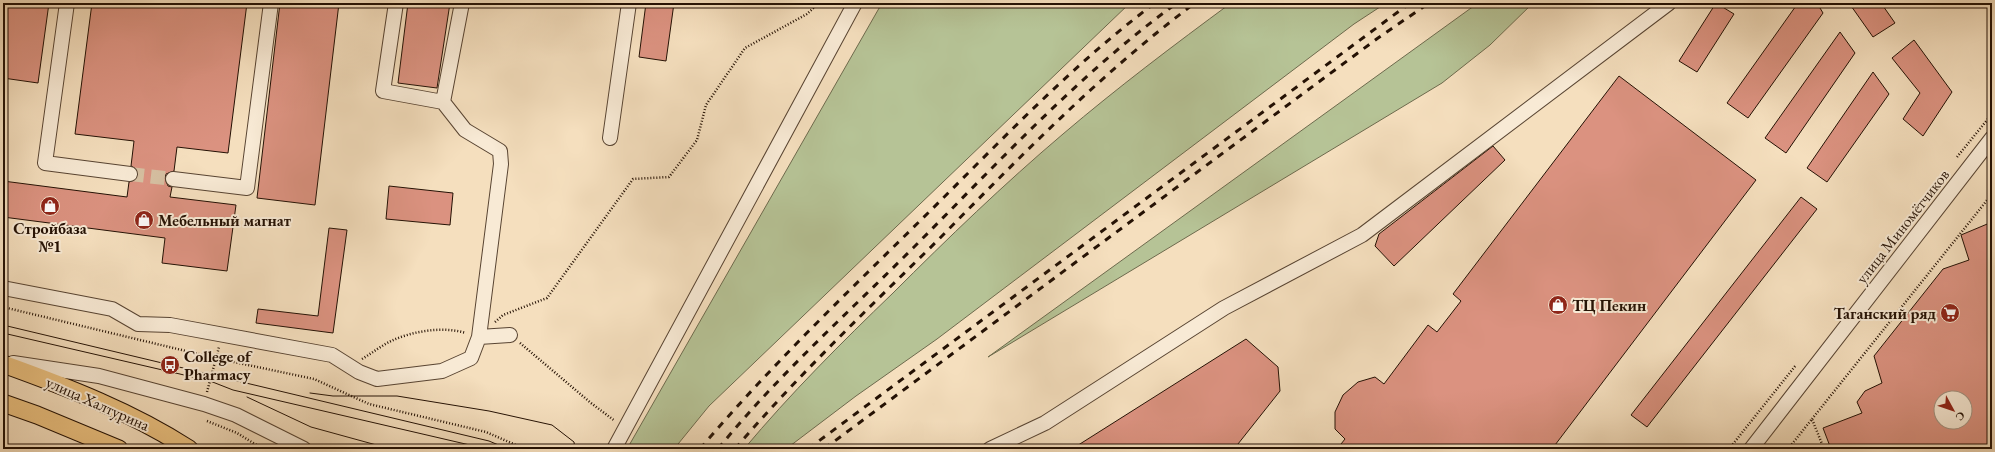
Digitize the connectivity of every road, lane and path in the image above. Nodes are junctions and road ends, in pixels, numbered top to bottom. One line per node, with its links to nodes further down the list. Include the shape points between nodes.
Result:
1 (67, 3): 12 (street, via 45,163)
2 (271, 3): 13 (street, via 247,188)
3 (396, 3): 9 (street, via 383,91)
4 (462, 3): 9 (street)
5 (629, 3): 10 (street)
6 (819, 3): 18 (path, via 807,14 745,48 706,105 696,140 669,177 633,179 547,298 503,315)
7 (855, 3): 26 (street)
8 (1669, 3): 32 (street, via 1362,235 1224,308 1045,423)
9 (443, 102): 18 (street, via 465,130 500,151 501,164)
10 (610, 138)
11 (1992, 138): 33 (street, улица Миномётчиков)
12 (130, 174)
13 (173, 179)
14 (1992, 194): 25 (path)
15 (3, 288): 22 (street, via 112,309 138,324 170,325 332,355)
16 (3, 307): 19 (path)
17 (510, 335): 18 (street); 26 (path, via 591,404)
18 (479, 337): 22 (path, via 453,329 417,333 392,341); 22 (street, via 470,358 442,370 377,379 359,372)
19 (215, 358): 23 (path); 30 (path, via 314,379 369,404 486,432)
20 (3, 361): 29 (street, via 100,376 204,404 236,415)
21 (3, 364): 28 (main road, улица Халтурина, via 54,382 126,414)
22 (350, 365)
23 (208, 387)
24 (3, 403): 27 (main road, улица Халтурина)
25 (1812, 419): 34 (path); 35 (path)
26 (626, 429): 31 (street)
27 (119, 449)
28 (190, 449)
29 (304, 449)
30 (526, 449)
31 (614, 449)
32 (990, 449)
33 (1751, 449)
34 (1788, 449)
35 (1824, 449)

